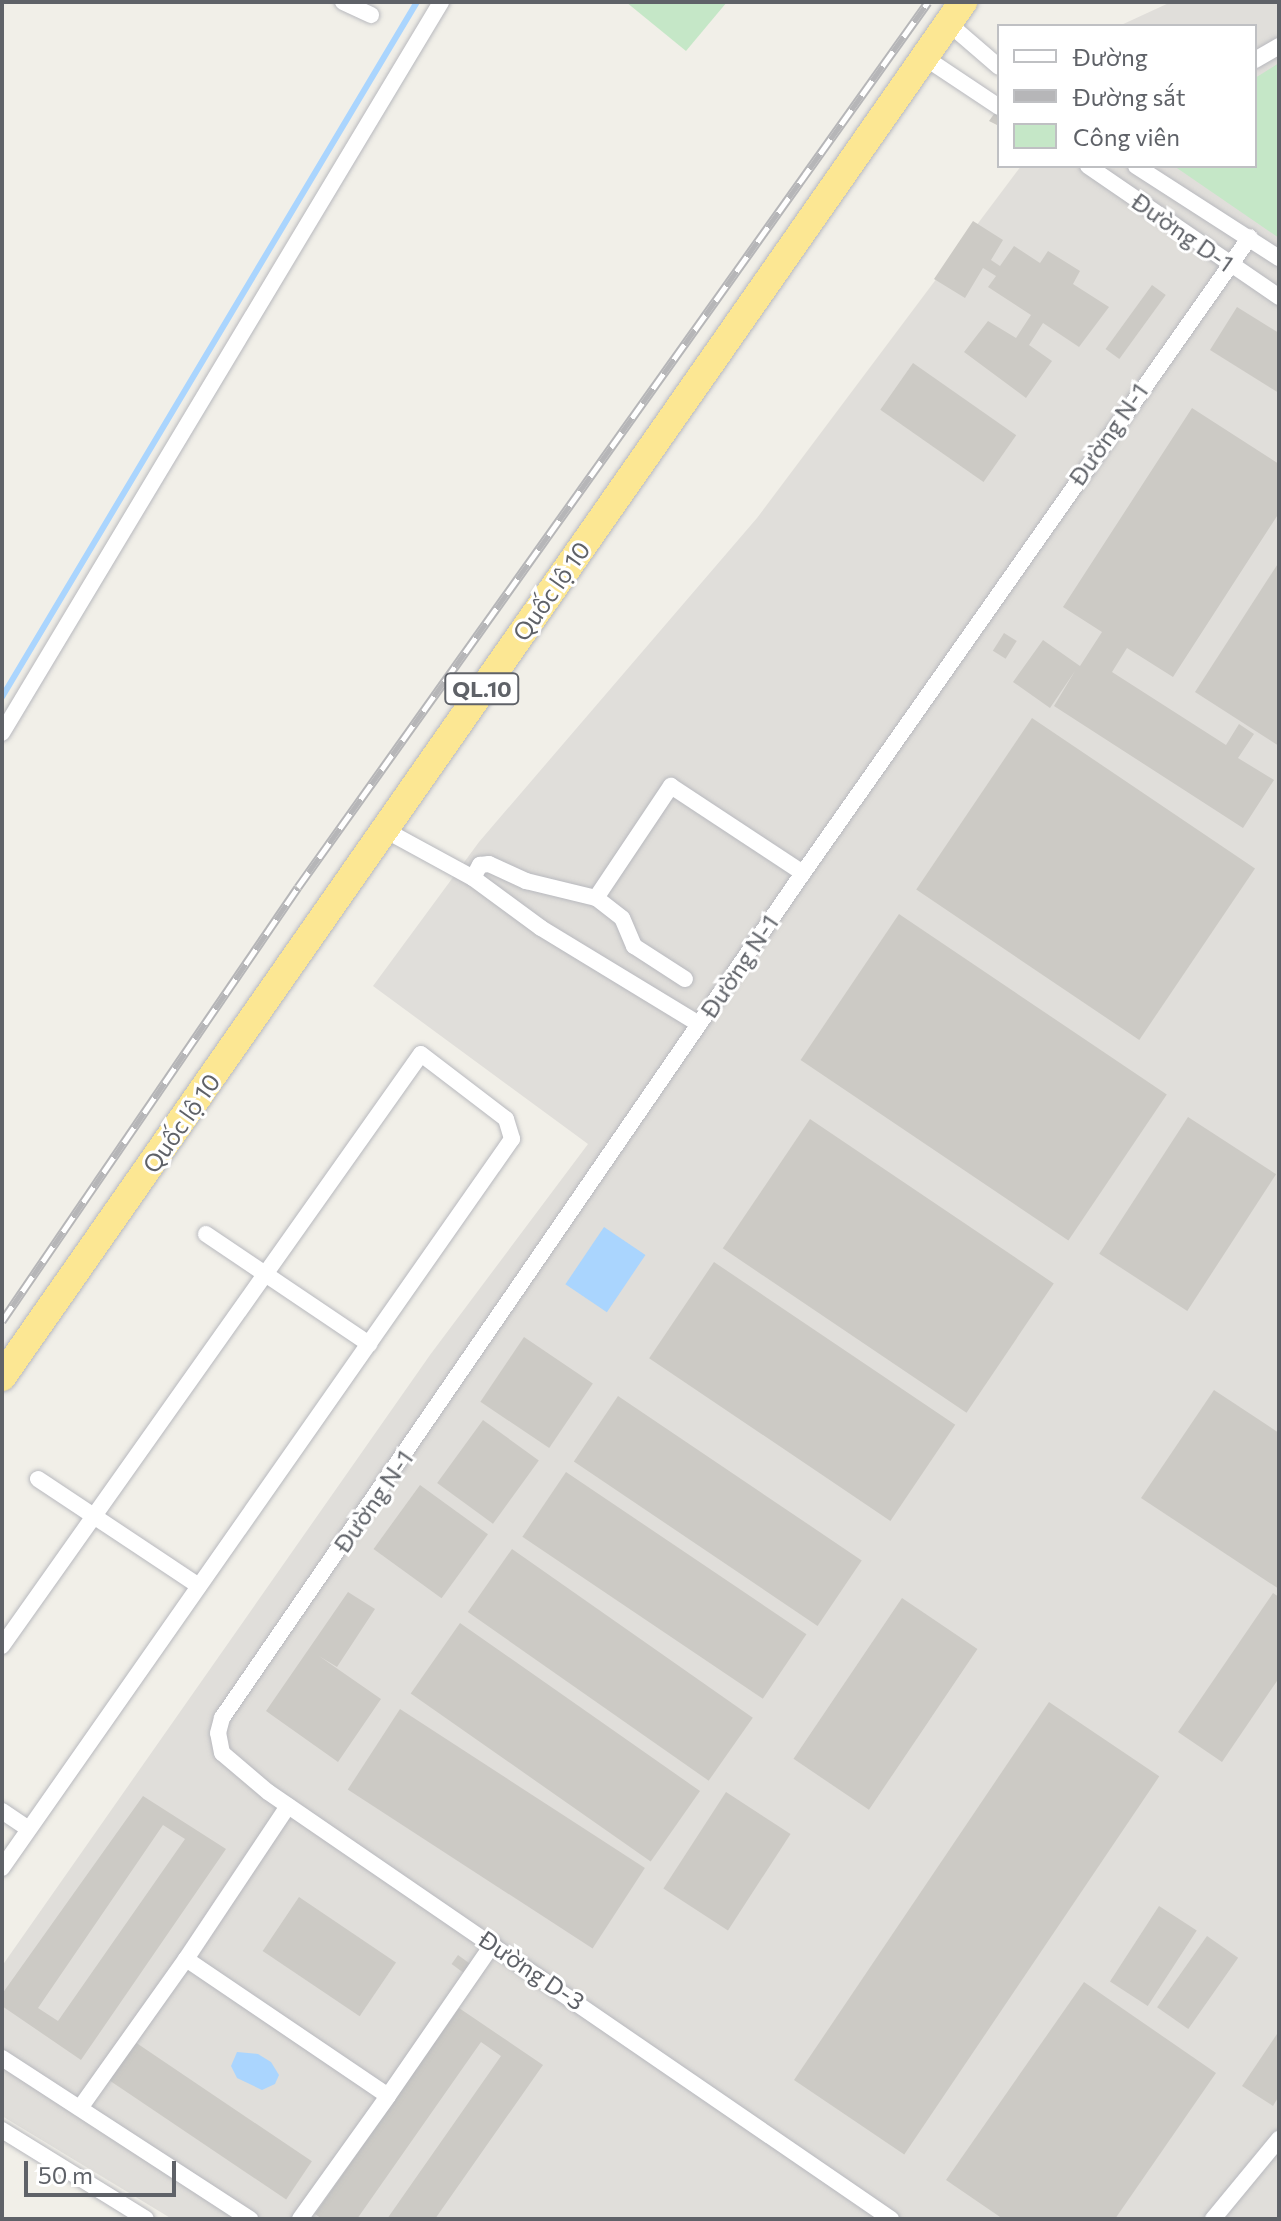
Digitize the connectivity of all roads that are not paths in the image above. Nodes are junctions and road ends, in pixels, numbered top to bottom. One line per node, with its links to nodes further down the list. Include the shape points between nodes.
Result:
1 (343, 2): 4 (street)
2 (441, 2): 16 (street)
3 (955, 12): 6 (highway, Quốc lộ 10 / QL.10); 8 (street)
4 (371, 15)
5 (1279, 46): 7 (street)
6 (924, 57): 9 (street); 17 (highway, Quốc lộ 10 / QL.10)
7 (1257, 59)
8 (997, 64)
9 (997, 106)
10 (1094, 168): 14 (street, Đường D-1)
11 (1139, 168): 12 (street, Đường D-1)
12 (1250, 237): 13 (street, Đường D-1); 14 (street, Đường N-1)
13 (1279, 258)
14 (1230, 265): 15 (street, Đường D-1); 18 (street, Đường N-1)
15 (1279, 297)
16 (2, 733)
17 (385, 830): 19 (street); 26 (highway, Quốc lộ 10 / QL.10)
18 (803, 873): 20 (street, via 671,786); 22 (street, Đường N-1)
19 (473, 878): 20 (street, via 480,865 489,864 526,881); 22 (street, via 541,928)
20 (596, 898): 21 (street, via 622,918 634,946)
21 (685, 979)
22 (699, 1024): 31 (street, Đường N-1)
23 (206, 1234): 24 (street)
24 (265, 1274): 25 (street); 25 (street, via 421,1054 506,1119 513,1134); 28 (street)
25 (369, 1344): 29 (street)
26 (2, 1377)
27 (38, 1479): 28 (street)
28 (94, 1516): 29 (street); 30 (street)
29 (199, 1586): 34 (street)
30 (2, 1646)
31 (234, 1700): 32 (street, Đường D-3, via 218,1733 222,1753)
32 (288, 1806): 36 (street, Đường D-3); 37 (street)
33 (2, 1811): 34 (street)
34 (29, 1829): 35 (street)
35 (2, 1868)
36 (493, 1944): 39 (street); 46 (street, Đường D-3)
37 (186, 1959): 39 (street); 40 (street)
38 (2, 2058): 40 (street)
39 (388, 2096): 45 (street)
40 (80, 2108): 44 (street)
41 (2, 2130): 43 (street)
42 (1279, 2139): 47 (street)
43 (146, 2219)
44 (250, 2219)
45 (300, 2219)
46 (891, 2219)
47 (1213, 2219)

